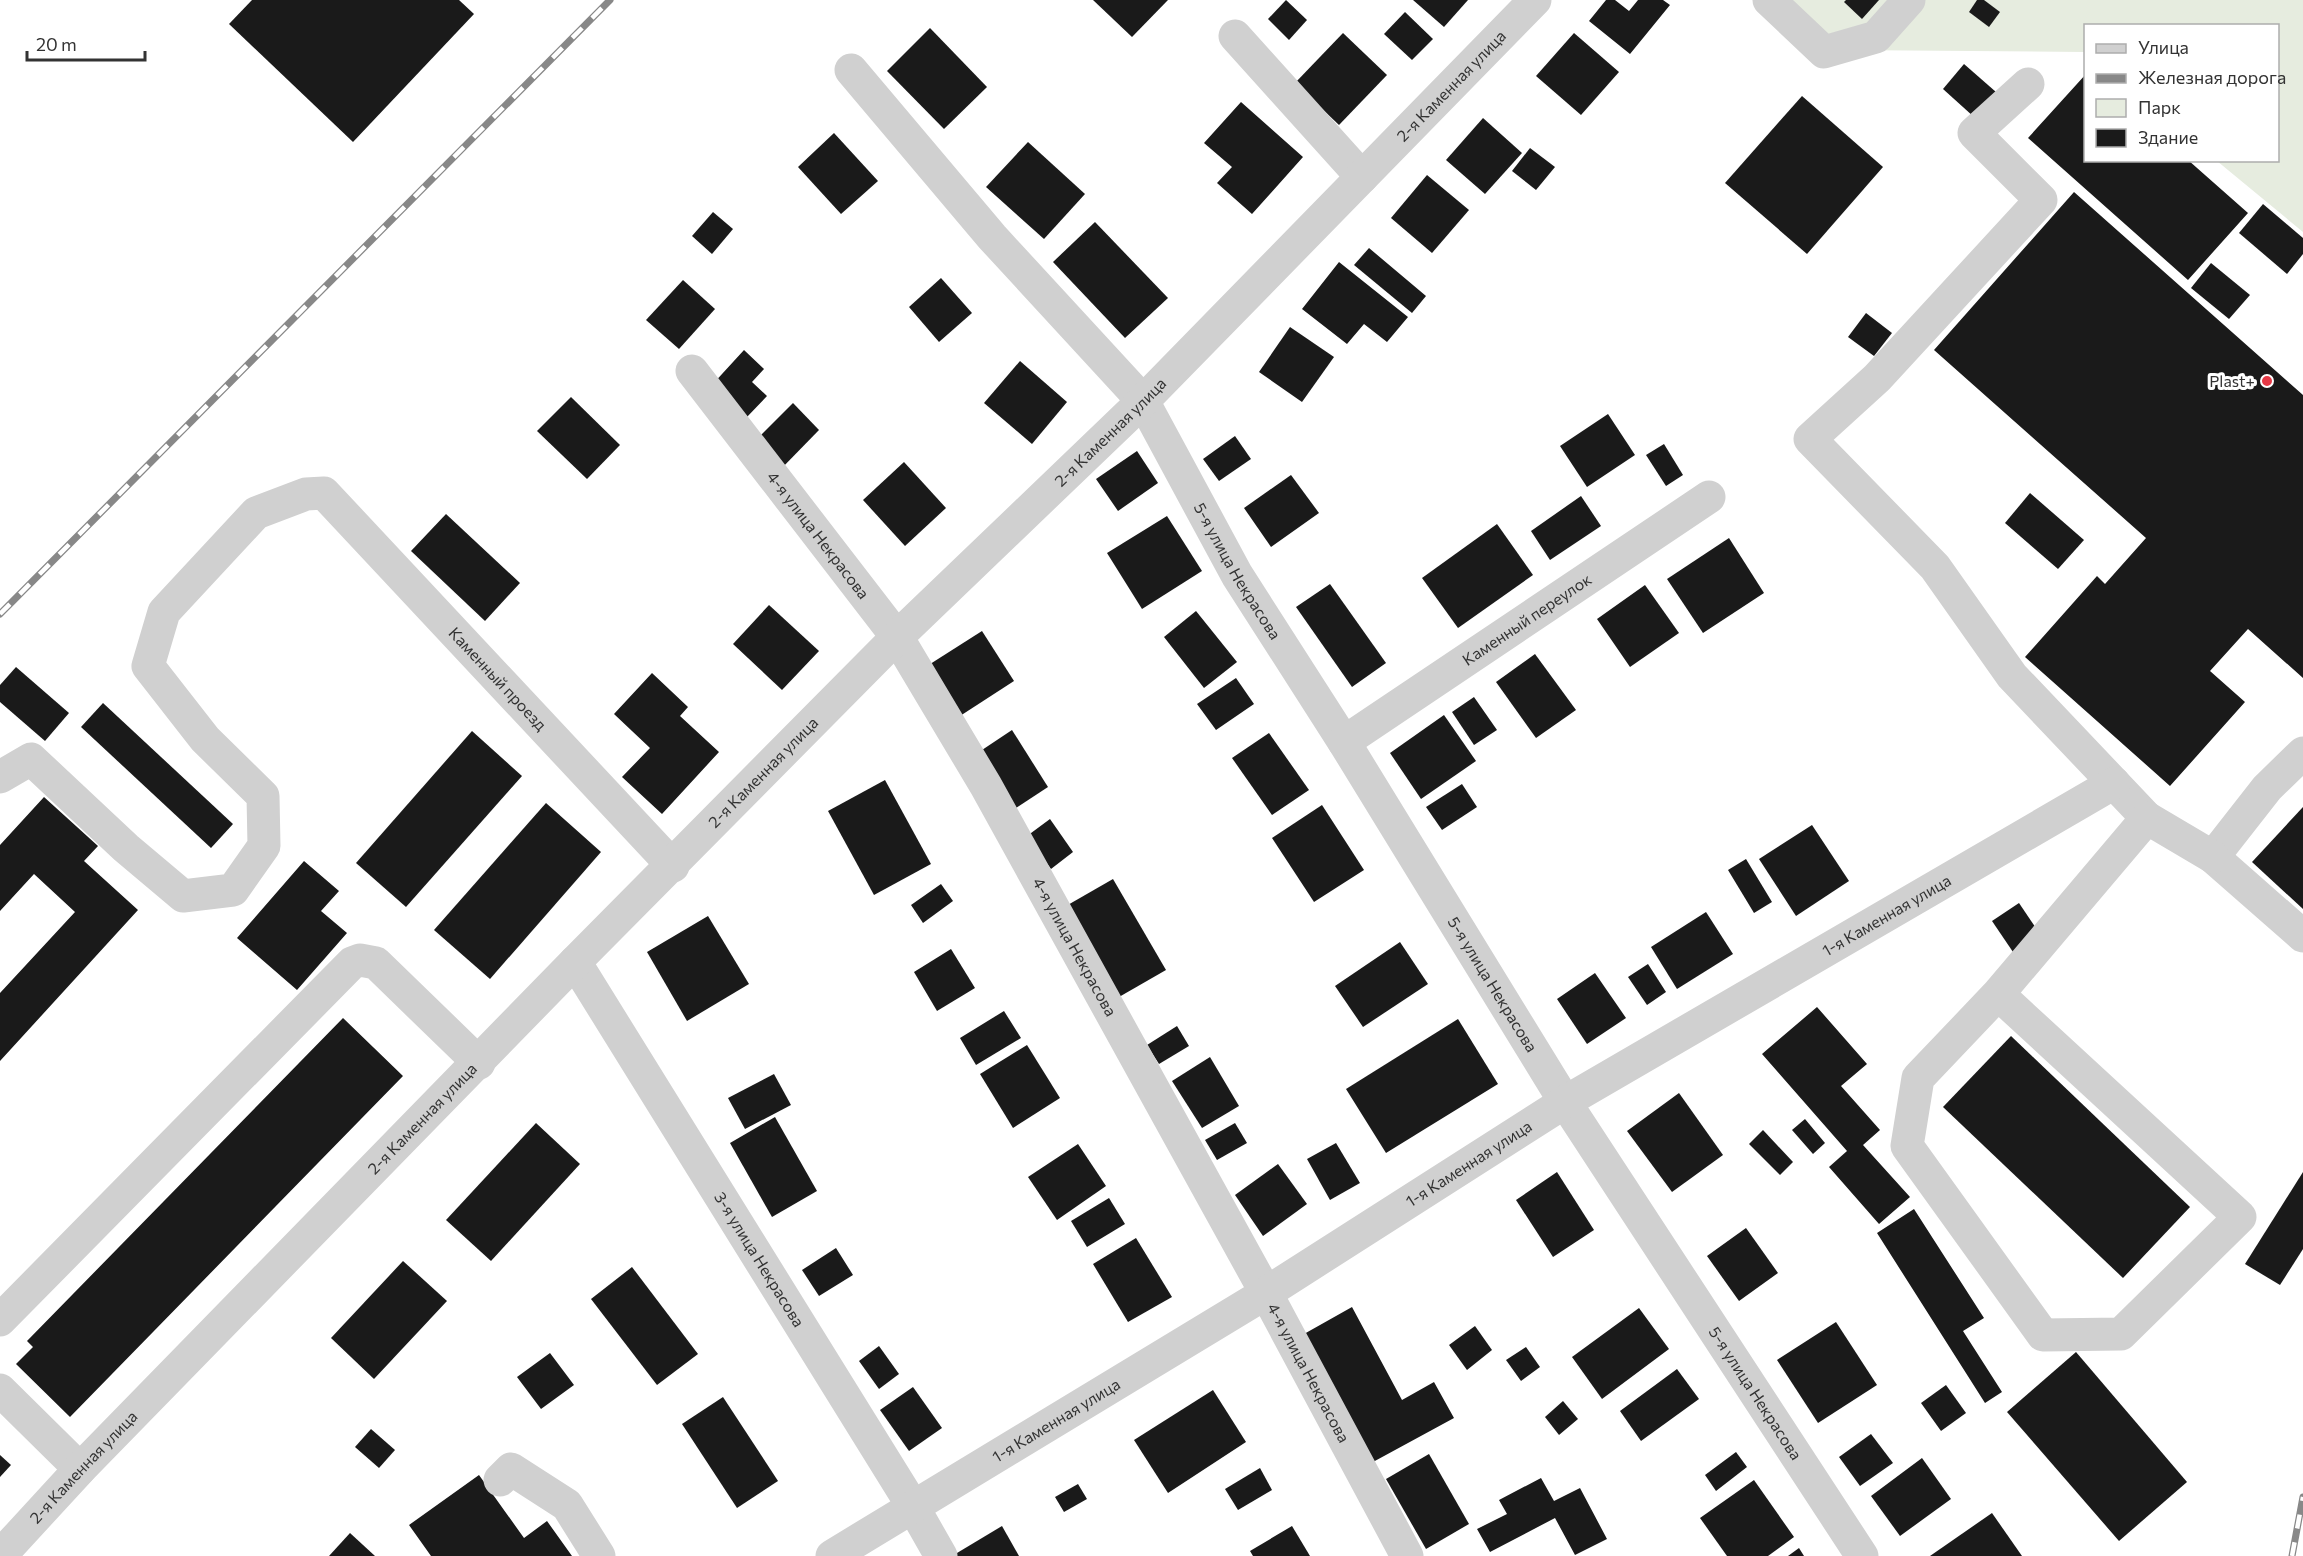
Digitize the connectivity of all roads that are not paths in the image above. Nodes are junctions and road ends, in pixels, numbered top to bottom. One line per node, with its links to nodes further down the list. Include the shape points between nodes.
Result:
1 (1535, 0): 7 (street, 2-я Каменная улица)
2 (1769, 0): 3 (street, via 1824,52 1876,37)
3 (1909, 0)
4 (1234, 36): 7 (street)
5 (851, 70): 9 (street, 5-я улица Некрасова, via 992,237)
6 (2028, 84): 15 (street, via 1974,133 2041,200 1877,378 1810,439 1935,567 2012,676)
7 (1362, 177): 9 (street, 2-я Каменная улица)
8 (692, 371): 11 (street, 4-я улица Некрасова)
9 (1143, 401): 11 (street, 2-я Каменная улица); 12 (street, 5-я улица Некрасова, via 1237,575)
10 (1709, 497): 12 (street, Каменный переулок)
11 (897, 637): 18 (street, 2-я Каменная улица); 24 (street, 4-я улица Некрасова, via 986,786)
12 (1344, 742): 23 (street, 5-я улица Некрасова)
13 (2303, 753): 17 (street, via 2267,788)
14 (0, 777): 18 (street, Каменный проезд, via 31,759 183,896 233,890 264,846 263,796 205,739 148,666 164,612 256,513 306,494 324,493)
15 (2114, 783): 16 (street); 23 (street, 1-я Каменная улица)
16 (2147, 818): 17 (street); 21 (street)
17 (2213, 857): 19 (street)
18 (673, 866): 20 (street, 2-я Каменная улица)
19 (2303, 936)
20 (575, 962): 22 (street, 2-я Каменная улица); 29 (street, 3-я улица Некрасова)
21 (1998, 994): 21 (street, via 2240,1217 2121,1334 2043,1335 1907,1146 1918,1078)
22 (479, 1063): 25 (street, via 376,963 352,963); 27 (street, 2-я Каменная улица)
23 (1565, 1102): 24 (street, 1-я Каменная улица); 35 (street, 5-я улица Некрасова)
24 (1266, 1293): 29 (street, 1-я Каменная улица); 34 (street, 4-я улица Некрасова)
25 (0, 1320)
26 (0, 1390): 27 (street)
27 (80, 1468): 30 (street, 2-я Каменная улица)
28 (500, 1480): 31 (street, via 512,1469 567,1505)
29 (912, 1505): 32 (street, 1-я Каменная улица); 33 (street, 3-я улица Некрасова)
30 (0, 1556)
31 (599, 1556)
32 (832, 1556)
33 (941, 1556)
34 (1407, 1556)
35 (1862, 1556)

